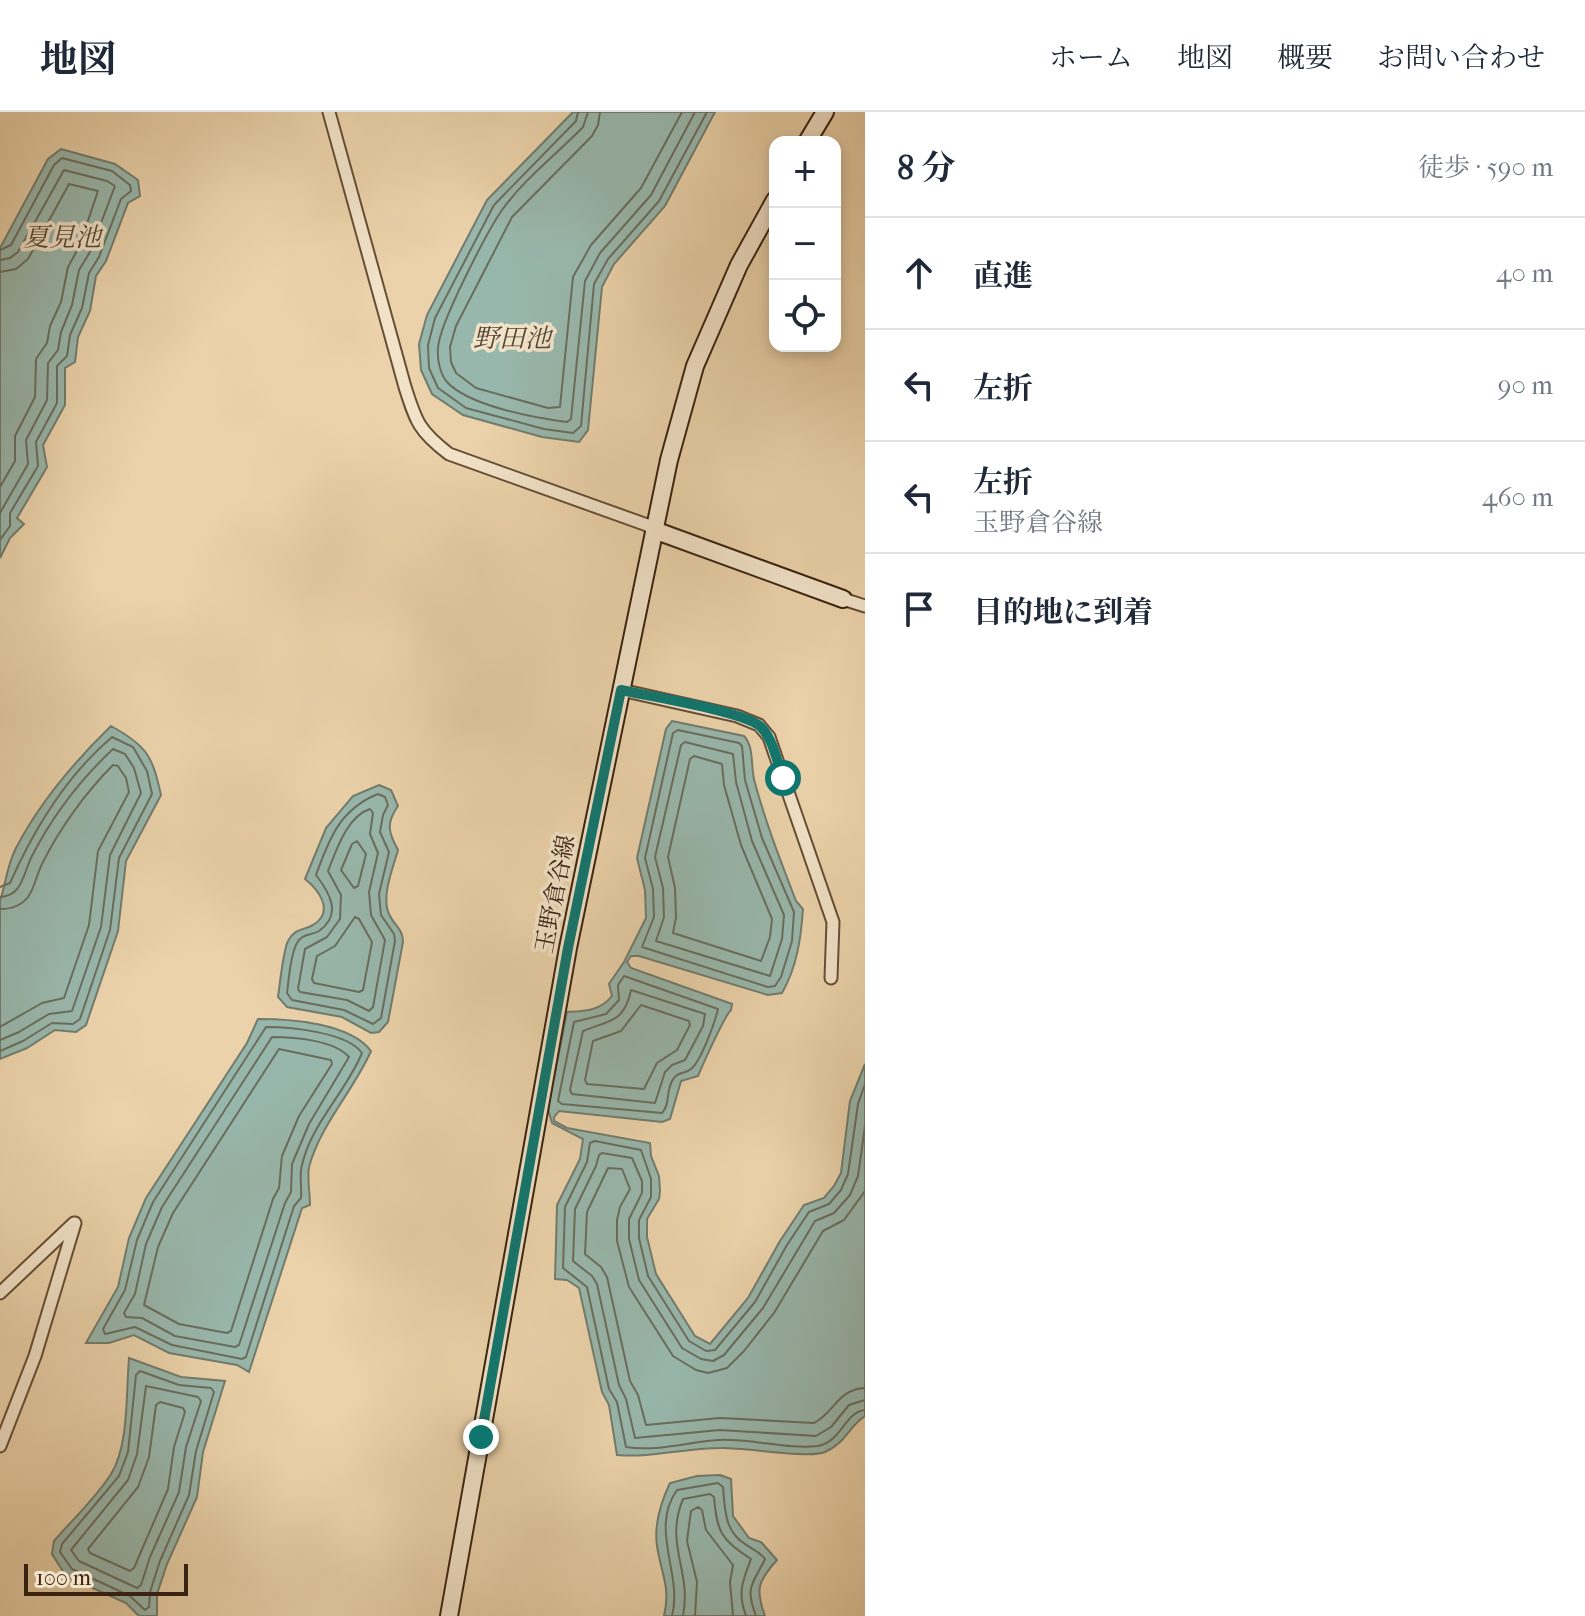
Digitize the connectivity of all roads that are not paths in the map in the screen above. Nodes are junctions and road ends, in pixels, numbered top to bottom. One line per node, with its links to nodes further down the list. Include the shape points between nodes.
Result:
1 (329, 112): 5 (street, via 405,387 427,437 449,454)
2 (825, 112): 3 (main road)
3 (811, 136)
4 (771, 208): 5 (main road, 玉野倉谷線, via 695,366)
5 (654, 530): 6 (main road); 8 (main road, 玉野倉谷線)
6 (843, 599): 7 (street)
7 (865, 606)
8 (621, 690): 9 (street, via 737,716 759,725 769,737 833,922); 12 (main road, 玉野倉谷線, via 562,978)
9 (831, 978)
10 (0, 1293): 11 (street, via 75,1223 35,1356)
11 (0, 1446)
12 (449, 1616)

